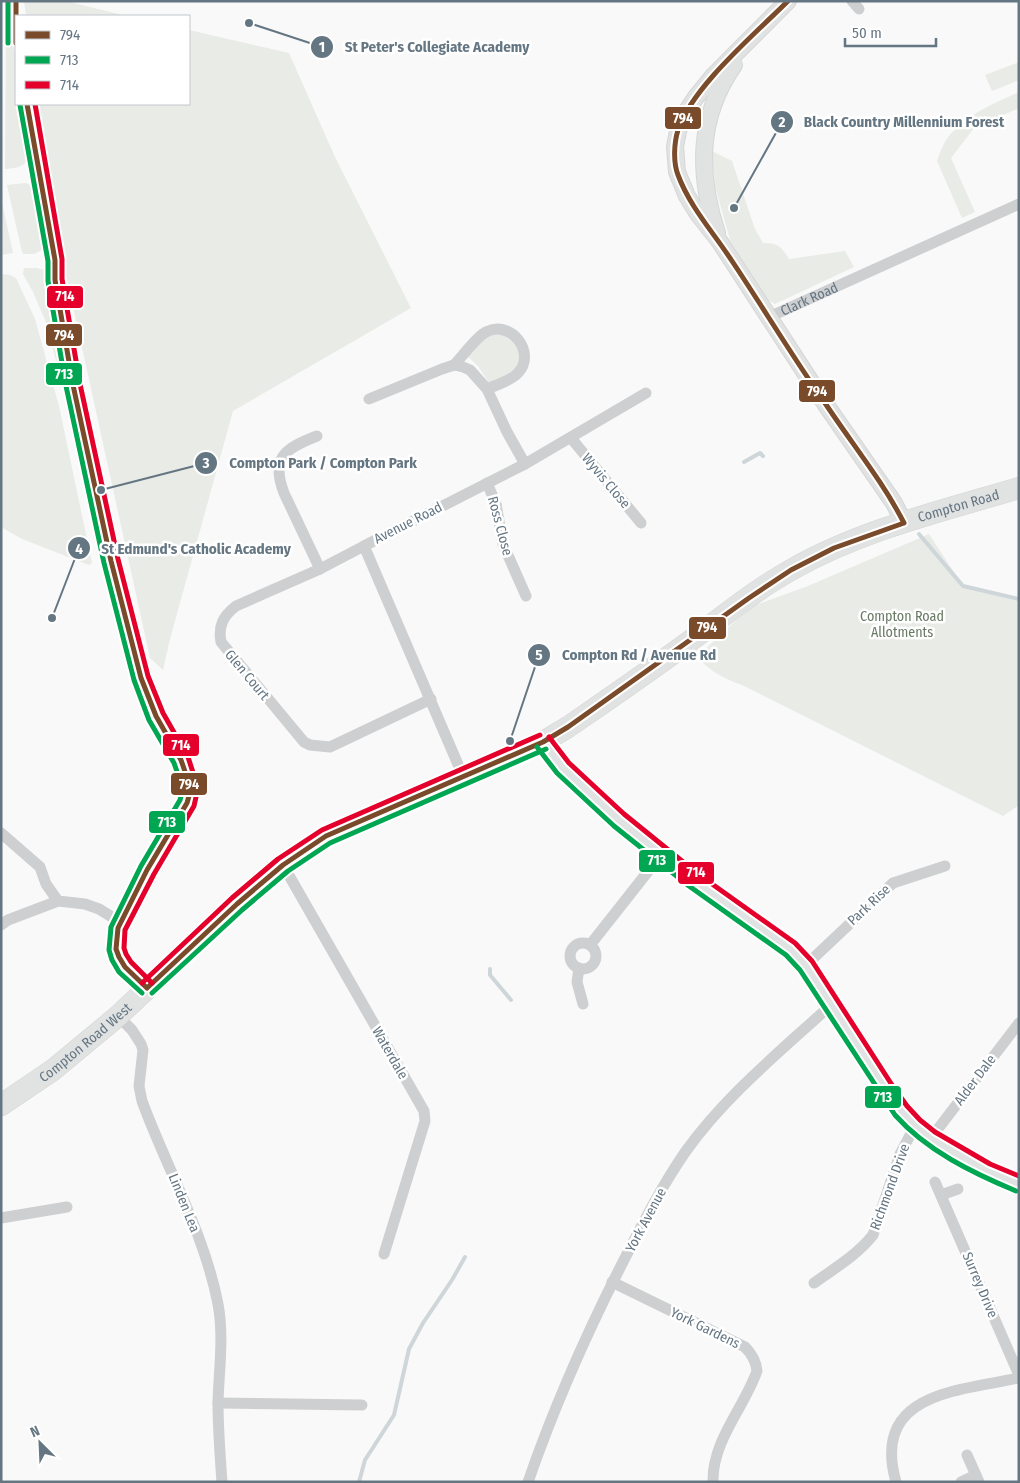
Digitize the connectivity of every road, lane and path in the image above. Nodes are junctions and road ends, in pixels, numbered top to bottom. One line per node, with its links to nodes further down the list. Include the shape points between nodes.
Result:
1 (788, 1): 2 (street)
2 (757, 33): 4 (street, via 720,87 704,143 704,177); 4 (street, via 696,97 678,131 675,160 680,180 698,214)
3 (1019, 204): 5 (street, Clark Road)
4 (720, 242): 5 (street)
5 (769, 317): 16 (street, Clark Road, via 894,503)
6 (454, 365): 7 (street, via 470,370); 7 (street, via 484,333 492,329 511,332 522,344 525,364 517,374); 9 (street)
7 (487, 389): 12 (street)
8 (646, 393): 11 (street, Avenue Road)
9 (369, 399)
10 (317, 436): 18 (street, via 285,452 278,472 279,482)
11 (571, 438): 12 (street, Avenue Road); 15 (street, Wyvis Close)
12 (525, 464): 13 (street, Avenue Road)
13 (487, 483): 17 (street, Avenue Road); 19 (street, Ross Close, via 496,504 502,544)
14 (1019, 488): 16 (highway, Compton Road)
15 (641, 523)
16 (904, 523): 21 (highway, Compton Road, via 841,545 790,570)
17 (364, 546): 18 (street, Glen Court); 20 (street, Avenue Road)
18 (320, 569): 20 (street, Glen Court, via 236,606 222,619 220,629 225,649 304,742 330,747)
19 (526, 596)
20 (431, 699): 22 (street, Avenue Road)
21 (543, 742): 22 (highway, Compton Road West); 24 (street, via 562,768)
22 (463, 776): 25 (highway, Compton Road West, via 326,836)
23 (1, 833): 27 (street, via 40,867 46,884)
24 (661, 856): 29 (street); 30 (street, via 790,949)
25 (282, 865): 32 (highway, Compton Road West); 46 (street, Waterdale, via 424,1111 425,1121)
26 (945, 866): 30 (street, Park Rise, via 893,883)
27 (58, 901): 28 (street); 32 (street, via 92,907 120,922 116,937 119,957)
28 (1, 925)
29 (590, 945): 31 (street, via 596,954 594,962 588,968); 31 (street, via 580,943 571,952 570,960)
30 (806, 965): 34 (street)
31 (579, 968): 33 (street, via 577,982)
32 (147, 988): 35 (highway, Compton Road West)
33 (583, 1004)
34 (832, 1004): 38 (street, via 886,1089); 47 (street, York Avenue, via 723,1107 686,1151)
35 (118, 1016): 37 (highway, Compton Road West, via 52,1070); 50 (street, Linden Lea, via 142,1044 139,1086 142,1101 194,1225 212,1281 221,1326)
36 (1019, 1022): 39 (street, Alder Dale)
37 (1, 1105)
38 (915, 1126): 39 (street); 48 (street, Richmond Drive, via 900,1154 873,1235 853,1255)
39 (932, 1138): 41 (street, via 987,1170)
40 (935, 1182): 43 (street, Surrey Drive)
41 (1019, 1184)
42 (958, 1188): 43 (street)
43 (942, 1196): 49 (street, Surrey Drive)
44 (66, 1207): 45 (street)
45 (1, 1218)
46 (384, 1254)
47 (612, 1282): 55 (street, York Avenue, via 564,1388); 56 (street, York Gardens, via 745,1347 753,1357 757,1371 719,1448 714,1464)
48 (814, 1282)
49 (1019, 1377): 57 (street, via 934,1396 911,1410 901,1420 891,1444)
50 (218, 1403): 51 (street); 54 (street, Linden Lea)
51 (362, 1405)
52 (967, 1455): 53 (street)
53 (977, 1479): 58 (street)
54 (222, 1482)
55 (528, 1482)
56 (714, 1482)
57 (896, 1482)
58 (961, 1482)

